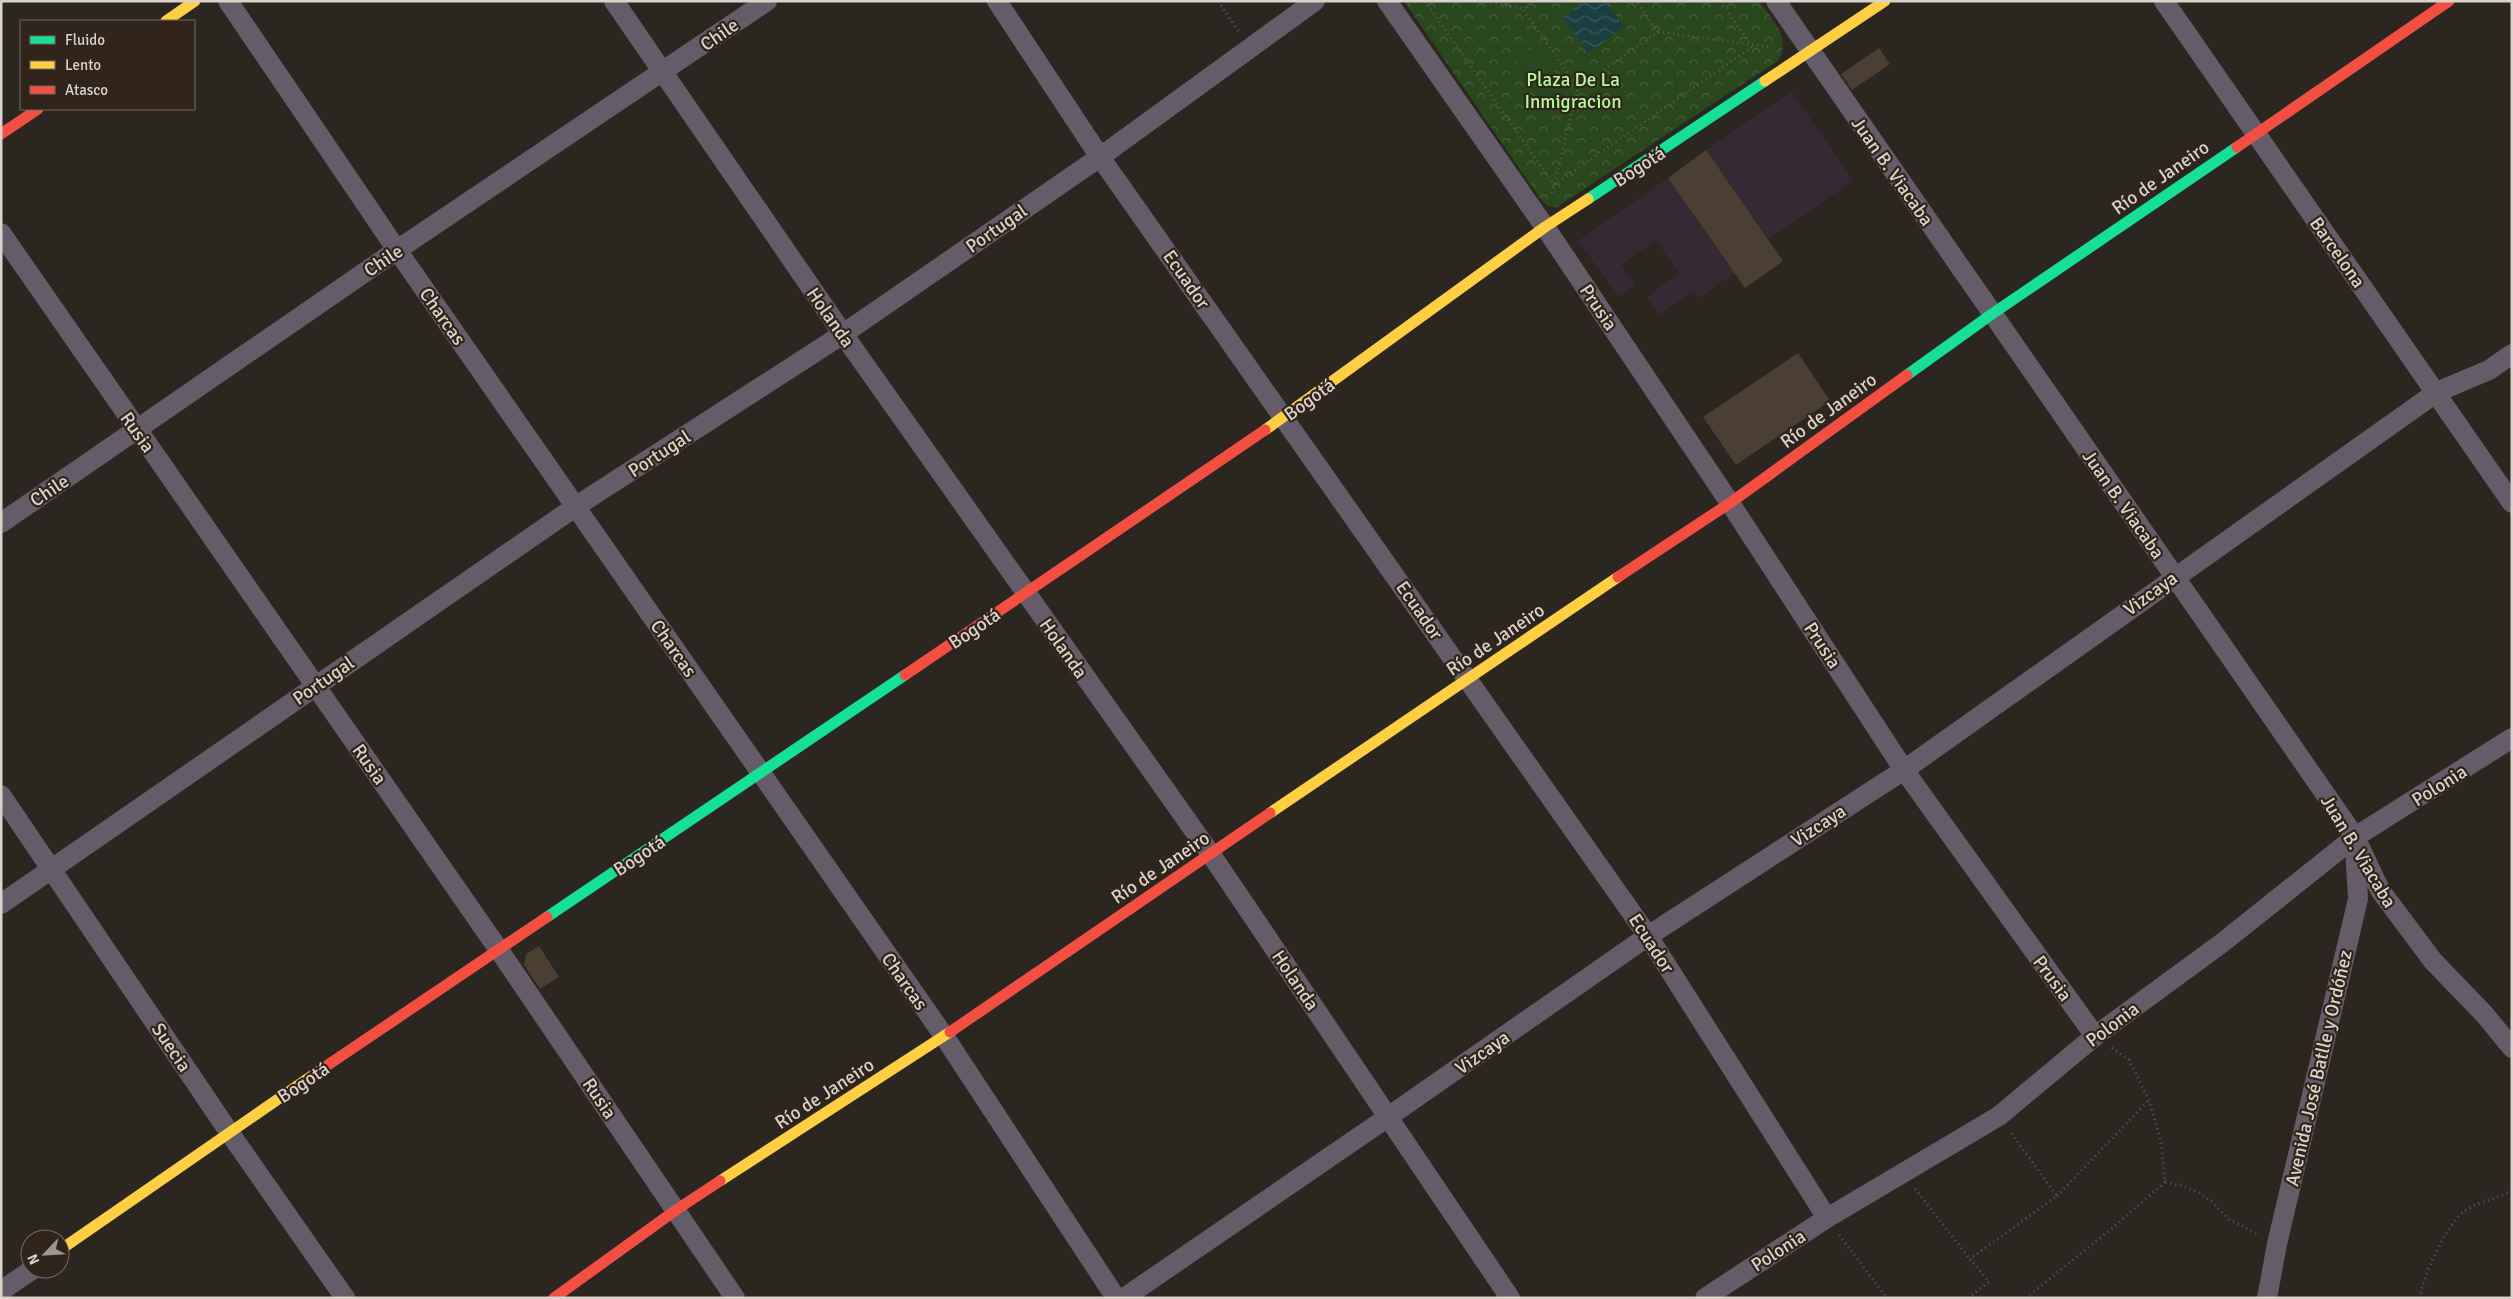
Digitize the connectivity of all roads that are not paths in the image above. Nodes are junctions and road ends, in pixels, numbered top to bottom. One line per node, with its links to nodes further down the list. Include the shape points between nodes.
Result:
1 (195, 1): 12 (street)
2 (228, 1): 21 (street, Charcas)
3 (614, 1): 14 (street, Holanda)
4 (767, 1): 14 (street, Chile)
5 (997, 1): 18 (street, Ecuador)
6 (1315, 1): 18 (street, Portugal)
7 (1387, 1): 19 (street, Prusia)
8 (1776, 1): 13 (street, Juan B. Viacaba)
9 (1885, 1): 13 (street, Bogotá)
10 (2164, 1): 17 (street, Barcelona)
11 (2449, 1): 17 (street, Río de Janeiro)
12 (167, 20)
13 (1811, 52): 19 (street, Bogotá); 22 (street, Juan B. Viacaba)
14 (663, 73): 21 (street, Chile); 23 (street, Holanda)
15 (37, 110): 16 (street)
16 (1, 134)
17 (2254, 134): 22 (street, Río de Janeiro); 25 (street, Barcelona)
18 (1100, 157): 23 (street, Portugal); 26 (street, Ecuador)
19 (1546, 227): 26 (street, Bogotá); 28 (street, Prusia)
20 (1, 233): 27 (street, Rusia)
21 (397, 250): 27 (street, Chile); 30 (street, Charcas)
22 (1992, 314): 28 (street, Río de Janeiro); 32 (street, Juan B. Viacaba)
23 (843, 334): 30 (street, Portugal); 33 (street, Holanda)
24 (2512, 354): 25 (street, Vizcaya, via 2489,370)
25 (2437, 392): 29 (street, Barcelona); 32 (street, Vizcaya)
26 (1285, 417): 33 (street, Bogotá); 34 (street, Ecuador)
27 (137, 430): 31 (street, Chile); 35 (street, Rusia)
28 (1730, 503): 34 (street, Río de Janeiro); 37 (street, Prusia)
29 (2512, 503)
30 (575, 507): 35 (street, Portugal); 38 (street, Charcas)
31 (1, 523)
32 (2174, 576): 37 (street, Vizcaya); 40 (street, Juan B. Viacaba)
33 (1025, 593): 38 (street, Bogotá); 41 (street, Holanda)
34 (1467, 678): 41 (street, Río de Janeiro); 44 (street, Ecuador)
35 (315, 686): 42 (street, Portugal); 45 (street, Rusia)
36 (2512, 738): 40 (street, Polonia)
37 (1904, 770): 44 (street, Vizcaya); 47 (street, Prusia)
38 (762, 773): 45 (street, Bogotá); 46 (street, Charcas)
39 (1, 795): 42 (street, Suecia)
40 (2355, 837): 47 (street, Polonia, via 2222,943); 48 (street, Juan B. Viacaba, via 2380,890 2433,962); 63 (street, Avenida José Batlle y Ordóñez, via 2358,899)
41 (1210, 854): 46 (street, Río de Janeiro); 49 (street, Holanda)
42 (51, 869): 43 (street, Portugal); 50 (street, Suecia)
43 (1, 904)
44 (1648, 936): 49 (street, Vizcaya); 52 (street, Ecuador)
45 (499, 950): 50 (street, Bogotá); 51 (street, Rusia)
46 (944, 1036): 51 (street, Río de Janeiro); 59 (street, Charcas)
47 (2095, 1036): 52 (street, Polonia, via 1999,1116)
48 (2512, 1048)
49 (1388, 1118): 60 (street, Vizcaya); 61 (street, Holanda)
50 (229, 1132): 53 (street, Bogotá); 56 (street, Suecia)
51 (676, 1210): 57 (street, Río de Janeiro); 58 (street, Rusia)
52 (1826, 1218): 62 (street, Polonia)
53 (70, 1243)
54 (20, 1278): 55 (street)
55 (1, 1291)
56 (345, 1298)
57 (554, 1298)
58 (735, 1298)
59 (1116, 1298)
60 (1124, 1298)
61 (1510, 1298)
62 (1705, 1298)
63 (2267, 1298)

